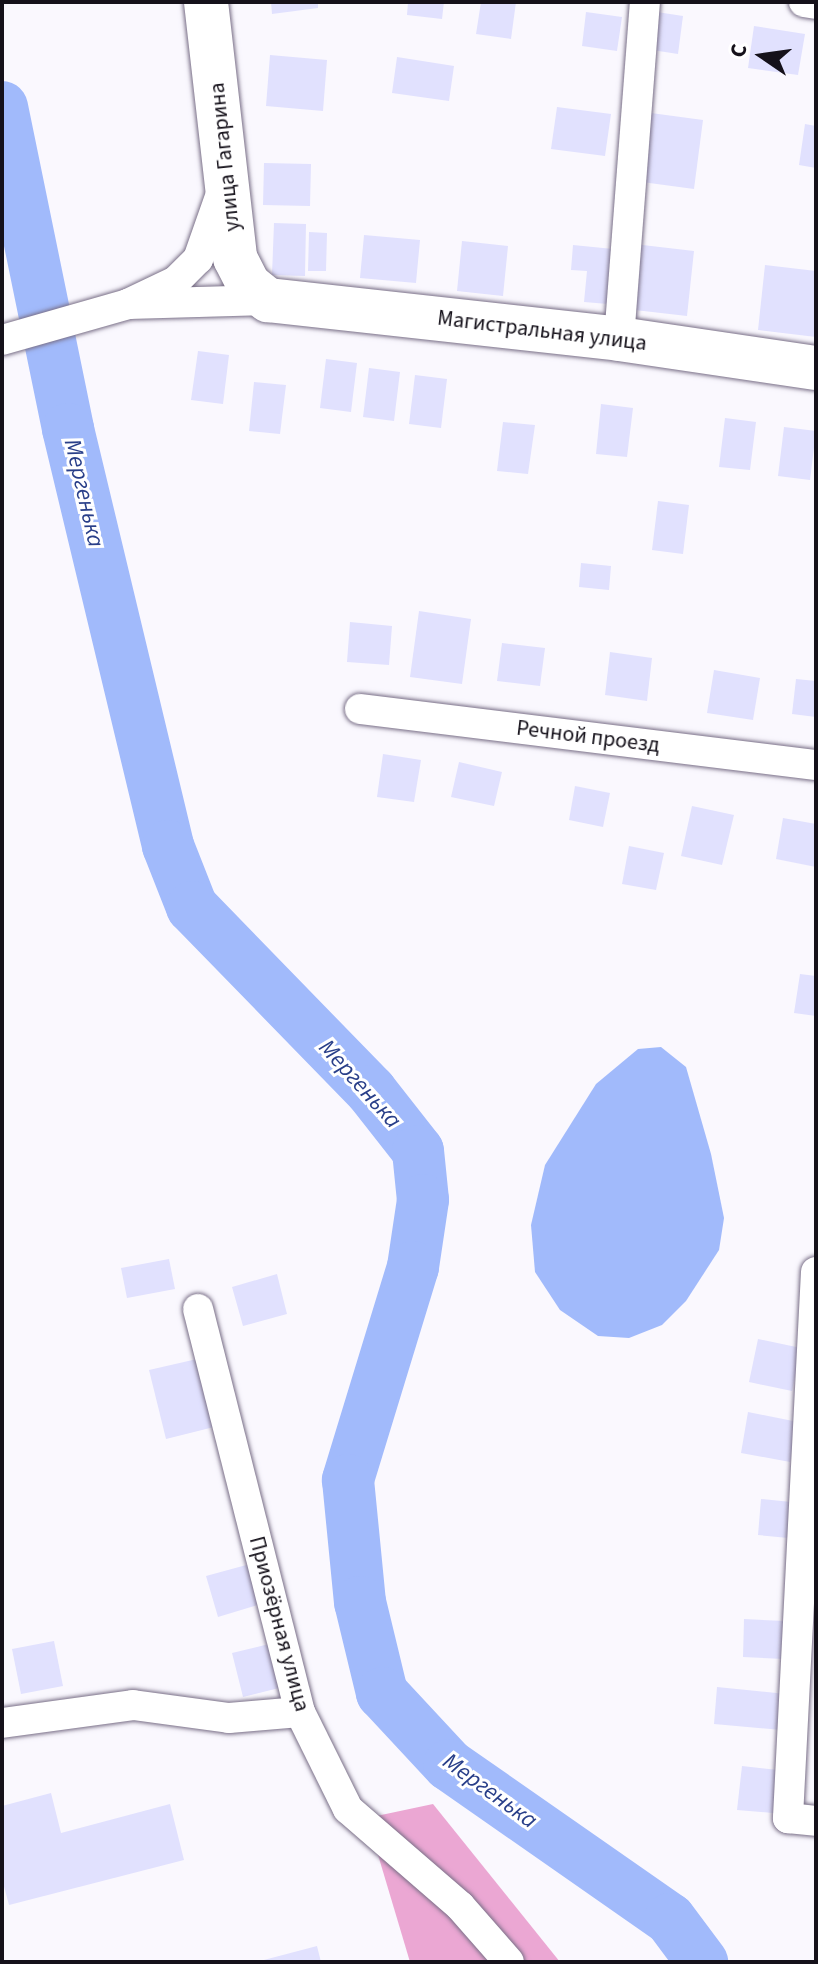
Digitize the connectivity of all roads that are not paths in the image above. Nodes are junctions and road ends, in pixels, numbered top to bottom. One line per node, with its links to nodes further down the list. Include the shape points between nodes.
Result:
1 (206, 2): 5 (main road, улица Гагарина)
2 (645, 2): 8 (street)
3 (804, 2): 4 (street)
4 (816, 4)
5 (228, 170): 6 (main road, улица Гагарина, via 235,258 248,284); 7 (street, via 198,259 176,281)
6 (268, 300): 7 (street); 8 (main road, Магистральная улица)
7 (128, 304): 9 (street)
8 (619, 339): 10 (main road, Магистральная улица)
9 (2, 340)
10 (816, 368)
11 (360, 709): 12 (street, Речной проезд)
12 (816, 765)
13 (816, 1272): 17 (street, via 788,1818)
14 (198, 1309): 15 (street, Приозёрная улица)
15 (300, 1712): 16 (street, via 229,1718 133,1705); 18 (street, Приозёрная улица, via 348,1809 460,1906)
16 (2, 1723)
17 (816, 1821)
18 (509, 1962)

